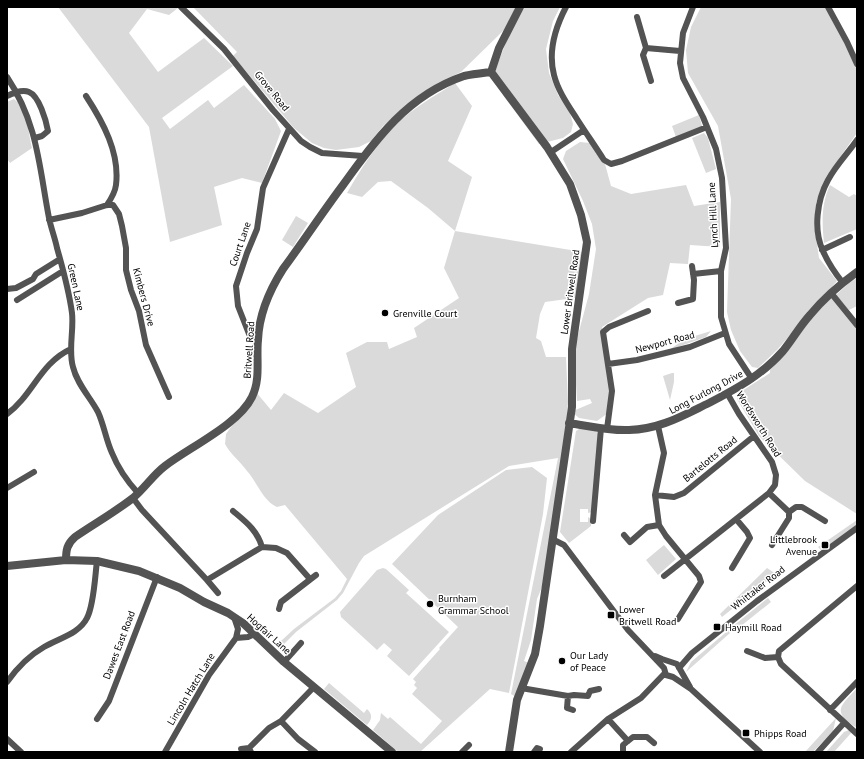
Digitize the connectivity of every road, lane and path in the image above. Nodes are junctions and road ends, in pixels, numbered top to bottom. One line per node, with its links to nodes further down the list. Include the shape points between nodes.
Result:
1 (182, 7): 17 (street, Grove Road, via 224,49)
2 (520, 7): 10 (street, via 499,48)
3 (566, 7): 18 (street, via 553,40 554,75 562,96)
4 (693, 7): 8 (street, Lynch Hill Lane, via 683,32)
5 (828, 7): 9 (street)
6 (637, 17): 7 (street)
7 (646, 48): 8 (street); 12 (street, via 643,55)
8 (680, 51): 16 (street, Lynch Hill Lane, via 683,78)
9 (857, 64)
10 (491, 72): 21 (street, Lower Britwell Road); 22 (street, Britwell Road, via 465,76 430,93 398,116)
11 (7, 77): 13 (street, Green Lane)
12 (651, 81)
13 (16, 92): 14 (street); 19 (street, Green Lane); 19 (street, via 29,92 41,107 48,131)
14 (7, 96)
15 (86, 96): 23 (street, via 100,118 114,154 116,186)
16 (707, 127): 18 (street, via 611,164 604,160); 30 (street, Lynch Hill Lane, via 716,149 722,178 726,248)
17 (289, 129): 22 (street, Grove Road, via 301,141 322,152); 41 (street, Court Lane, via 263,188 257,229 246,253 236,286 238,306 248,334)
18 (584, 130): 21 (street)
19 (35, 138): 24 (street, Green Lane)
20 (857, 141): 26 (street, via 828,180 821,197 818,230)
21 (551, 152): 48 (street, Lower Britwell Road, via 570,184 587,242 572,349 572,407)
22 (363, 156): 41 (street, Britwell Road, via 273,286 262,312)
23 (107, 205): 24 (street); 46 (street, Kimbers Drive, via 113,205 119,214 126,248 126,270 140,311 146,345)
24 (49, 220): 27 (street, Green Lane)
25 (850, 237): 26 (street)
26 (822, 250): 33 (street)
27 (60, 259): 29 (street, Green Lane); 34 (street, via 36,274 33,279)
28 (692, 266): 32 (street)
29 (63, 271): 36 (street); 42 (street, Green Lane, via 72,314)
30 (721, 271): 32 (street); 40 (street, Lynch Hill Lane, via 721,317)
31 (857, 272): 33 (street, Long Furlong Drive)
32 (693, 274): 37 (street, via 693,299)
33 (843, 283): 35 (street, Long Furlong Drive)
34 (7, 290)
35 (831, 293): 39 (street); 44 (street, Long Furlong Drive, via 810,315 783,351)
36 (17, 300)
37 (678, 303)
38 (648, 311): 43 (street, via 603,332)
39 (857, 325)
40 (725, 333): 43 (street, Newport Road, via 690,347); 44 (street, Lynch Hill Lane, via 729,344)
41 (258, 340): 56 (street, Britwell Road, via 256,385 252,397 244,408 235,418 164,467)
42 (71, 349): 47 (street, via 51,362 16,407); 56 (street, Green Lane, via 72,366 76,377 98,413 112,453)
43 (608, 364): 50 (street, via 612,391)
44 (752, 379): 45 (street, Long Furlong Drive)
45 (728, 393): 49 (street, Long Furlong Drive); 51 (street, Wordsworth Road)
46 (169, 397)
47 (7, 414)
48 (569, 423): 50 (street, Long Furlong Drive); 65 (street, Lower Britwell Road)
49 (658, 426): 50 (street, Long Furlong Drive, via 629,430); 55 (street, via 664,453)
50 (604, 428): 60 (street)
51 (754, 436): 54 (street, Wordsworth Road, via 772,462 776,476 775,485); 55 (street, Bartelotts Road, via 684,493 674,497)
52 (34, 472): 53 (street)
53 (7, 488)
54 (769, 493): 58 (street); 59 (street)
55 (655, 495): 62 (street)
56 (136, 496): 68 (street, Britwell Road, via 75,537 67,549); 77 (street, Green Lane, via 142,510)
57 (233, 511): 67 (street, via 259,536)
58 (790, 512): 61 (street, via 796,507 802,507); 66 (street)
59 (736, 519): 69 (street); 72 (street, via 750,538)
60 (593, 521)
61 (825, 521)
62 (659, 525): 64 (street, via 647,527 630,542); 69 (street)
63 (857, 528): 90 (street, Whittaker Road, via 757,601)
64 (624, 535)
65 (552, 540): 87 (street, via 564,545 628,630); 95 (street, Lower Britwell Road, via 538,641 532,664)
66 (772, 545)
67 (262, 547): 76 (street, via 276,548 287,553); 77 (street)
68 (66, 560): 70 (street, Hogfair Lane); 71 (street)
69 (684, 560): 74 (street); 82 (street, via 699,576 701,582)
70 (97, 561): 75 (street, Hogfair Lane, via 139,570); 92 (street, via 91,608 87,619 79,628 35,653)
71 (7, 566)
72 (732, 568)
73 (316, 575): 76 (street)
74 (664, 576)
75 (157, 577): 81 (street, Hogfair Lane); 101 (street, Dawes East Road, via 109,701)
76 (310, 579): 80 (street, via 282,602)
77 (207, 580): 79 (street, Green Lane)
78 (857, 586): 88 (street, via 779,651)
79 (218, 593)
80 (279, 609)
81 (234, 617): 83 (street, Hogfair Lane); 84 (street, via 238,629)
82 (678, 619)
83 (255, 634): 84 (street); 89 (street, Hogfair Lane)
84 (236, 638): 113 (street, Lincoln Hatch Lane, via 209,675)
85 (301, 643): 89 (street)
86 (747, 651): 88 (street, via 765,658)
87 (651, 653): 90 (street); 91 (street)
88 (778, 657): 99 (street, via 781,664)
89 (284, 662): 94 (street, Hogfair Lane)
90 (676, 666): 91 (street, via 678,675); 91 (street, via 666,664); 97 (street)
91 (668, 674): 97 (street); 102 (street, via 632,705)
92 (8, 679)
93 (857, 682): 99 (street)
94 (314, 687): 103 (street); 115 (street, Hogfair Lane)
95 (521, 688): 98 (street); 117 (street, Lower Britwell Road, via 515,710)
96 (599, 689): 98 (street, via 590,691 588,696)
97 (691, 689): 120 (street)
98 (568, 696): 100 (street)
99 (830, 710): 104 (street)
100 (569, 711)
101 (98, 719)
102 (608, 719): 107 (street); 118 (street)
103 (281, 721): 111 (street, via 269,728); 114 (street, via 298,739)
104 (844, 723): 105 (street); 121 (street)
105 (857, 734)
106 (7, 741): 112 (street)
107 (628, 741): 108 (street, via 633,736 639,736 647,737); 119 (street, via 623,745)
108 (654, 743)
109 (469, 745): 116 (street)
110 (241, 749): 111 (street)
111 (250, 750)
112 (21, 752)
113 (165, 752)
114 (316, 752)
115 (392, 752)
116 (462, 752)
117 (511, 752)
118 (571, 752)
119 (622, 752)
120 (760, 752)
121 (818, 752)

